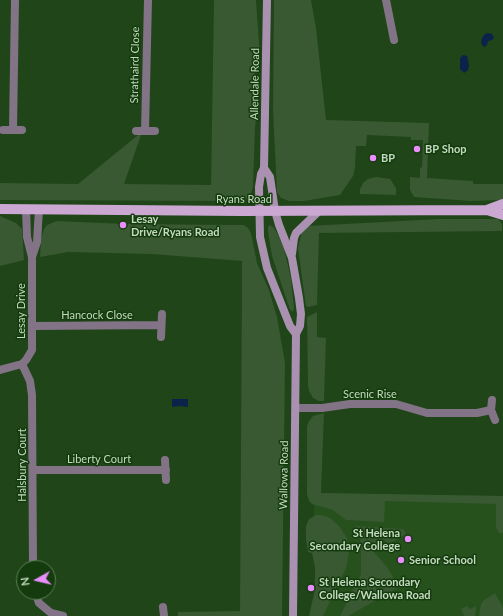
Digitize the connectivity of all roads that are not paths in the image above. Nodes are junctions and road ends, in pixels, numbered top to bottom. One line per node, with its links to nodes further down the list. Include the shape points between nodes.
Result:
1 (15, 0): 7 (street)
2 (148, 0): 10 (street, Strathaird Close)
3 (267, 0): 12 (main road, Allendale Road)
4 (386, 0): 5 (street)
5 (394, 40)
6 (3, 130): 7 (street)
7 (13, 130): 8 (street)
8 (22, 130)
9 (136, 131): 10 (street)
10 (145, 131): 11 (street)
11 (155, 131)
12 (264, 168): 18 (main road, Allendale Road, via 260,180); 19 (main road, Allendale Road, via 272,184)
13 (503, 204): 17 (main road, Ryans Road)
14 (0, 209): 15 (main road, Ryans Road)
15 (26, 209): 16 (main road, Ryans Road); 22 (street, Lesay Drive, via 27,237)
16 (39, 209): 18 (main road, Ryans Road); 22 (street, Lesay Drive, via 37,242)
17 (487, 210): 20 (main road, Ryans Road); 21 (main road, Ryans Road)
18 (258, 211): 19 (main road, Ryans Road); 27 (main road, Wallowa Road, via 260,239 267,268 290,326)
19 (275, 211): 20 (main road, Ryans Road); 23 (main road, Wallowa Road)
20 (319, 211): 23 (main road, via 296,233)
21 (503, 215)
22 (32, 257): 26 (street, Lesay Drive)
23 (292, 258): 27 (main road, Wallowa Road, via 301,314)
24 (162, 314): 25 (street)
25 (161, 325): 26 (street, Hancock Close); 28 (street)
26 (33, 326): 29 (street, Lesay Drive, via 32,350)
27 (296, 334): 32 (main road, Wallowa Road)
28 (161, 337)
29 (22, 364): 30 (street); 36 (street, Halsbury Court, via 32,387)
30 (0, 370)
31 (492, 400): 33 (street)
32 (296, 408): 33 (street, Scenic Rise, via 396,404 427,413 477,413); 44 (main road, Wallowa Road)
33 (491, 410): 34 (street)
34 (495, 420)
35 (165, 460): 37 (street)
36 (32, 470): 37 (street, Liberty Court); 39 (street, Halsbury Court)
37 (166, 470): 38 (street)
38 (166, 480)
39 (33, 560)
40 (38, 600): 42 (street, via 51,612)
41 (163, 607): 43 (street)
42 (63, 616)
43 (164, 616)
44 (293, 616)

